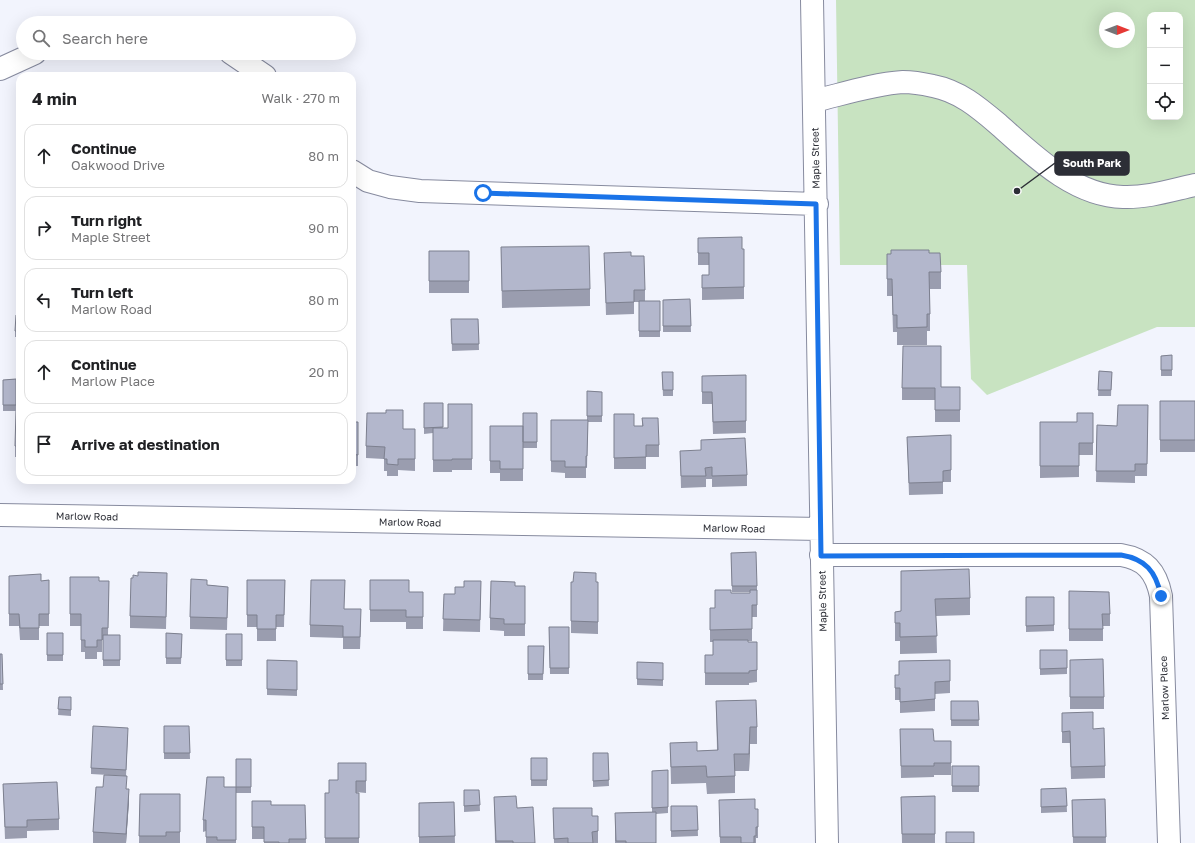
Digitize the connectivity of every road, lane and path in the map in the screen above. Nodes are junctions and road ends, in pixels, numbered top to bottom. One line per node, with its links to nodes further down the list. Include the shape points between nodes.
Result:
1 (812, 0): 6 (street, Maple Street)
2 (20, 60): 4 (street)
3 (242, 60): 5 (street)
4 (0, 69)
5 (259, 72)
6 (814, 101): 8 (street, via 904,82 935,86 960,95 984,112 1039,160 1067,179 1098,194 1124,197 1155,194); 9 (street, Maple Street)
7 (356, 174): 9 (street, via 368,181 420,191)
8 (1195, 185)
9 (816, 204): 11 (street, Maple Street)
10 (0, 515): 11 (street, Marlow Road)
11 (821, 529): 12 (street, Maple Street)
12 (821, 556): 13 (street, Maple Street); 14 (street, Marlow Place, via 1121,555 1135,558 1146,565 1159,584 1161,596)
13 (827, 843)
14 (1169, 843)

